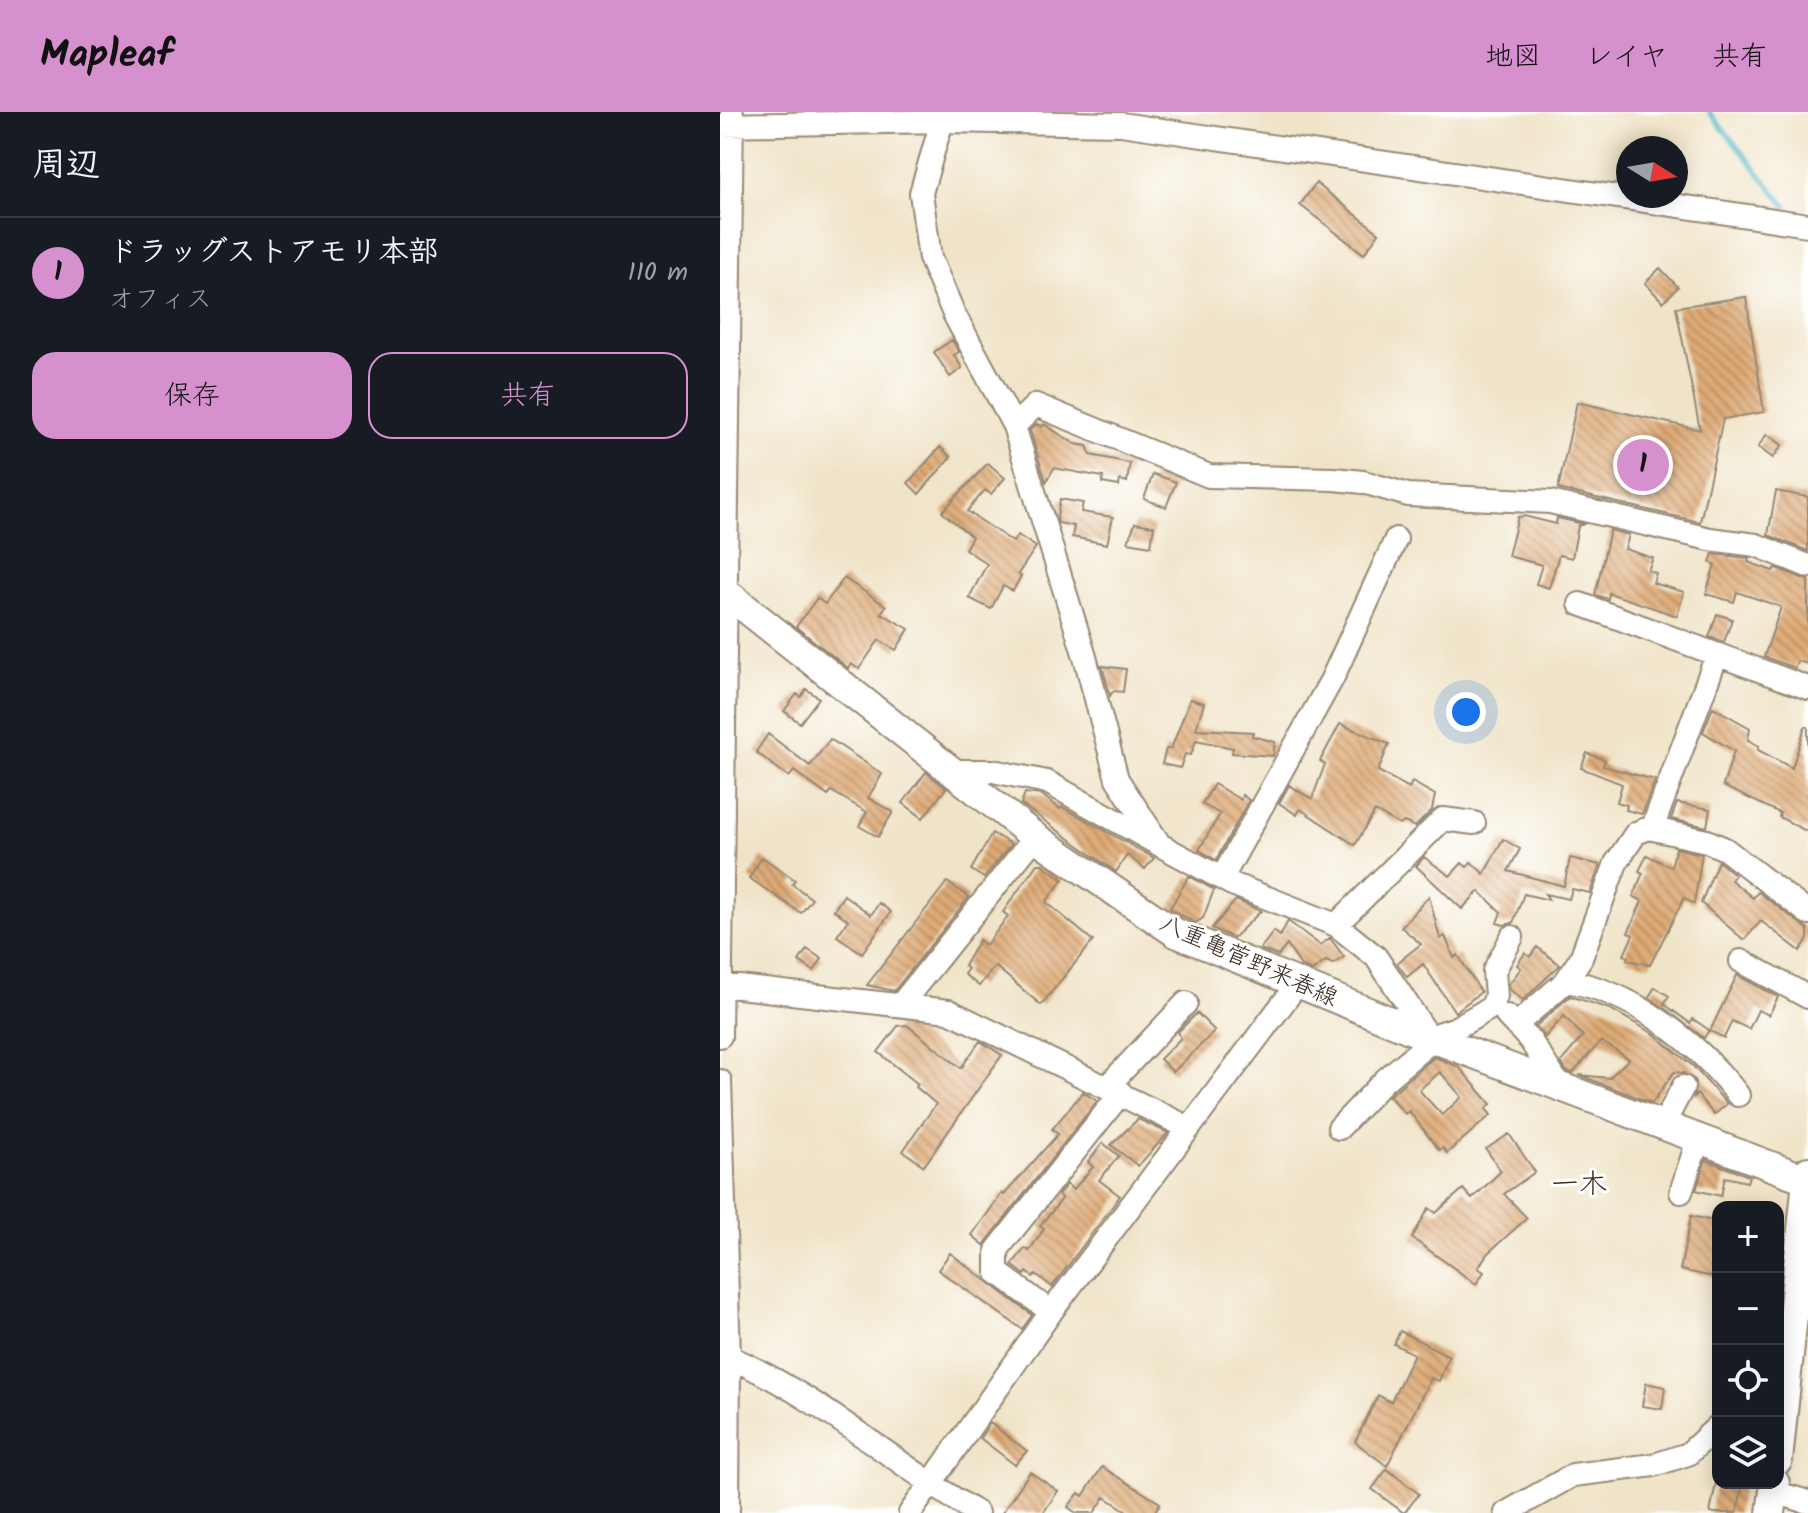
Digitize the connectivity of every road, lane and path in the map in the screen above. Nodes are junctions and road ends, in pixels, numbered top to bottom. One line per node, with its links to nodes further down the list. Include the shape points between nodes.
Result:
1 (728, 121): 2 (street); 8 (street)
2 (942, 121): 3 (street, via 1121,124); 5 (street, via 921,193 930,258)
3 (1800, 223): 4 (street)
4 (1808, 242)
5 (1014, 426): 7 (street, via 1036,405 1209,476 1334,479 1408,495 1550,502 1756,545); 16 (street, via 1117,779)
6 (1396, 539): 17 (street, via 1332,679)
7 (1808, 566)
8 (723, 590): 12 (main road, 八重亀菅野来春線); 24 (street)
9 (1580, 604): 10 (street)
10 (1717, 655): 11 (street); 14 (street)
11 (1808, 688)
12 (951, 771): 15 (main road, 八重亀菅野来春線); 16 (street, via 993,771 1047,782)
13 (1474, 823): 19 (street, via 1443,819)
14 (1652, 829): 18 (street, via 1725,849); 22 (street, via 1636,833 1616,863 1581,958)
15 (1035, 837): 23 (main road, 八重亀菅野来春線, via 1176,933); 26 (street)
16 (1160, 845): 17 (street)
17 (1222, 878): 19 (street)
18 (1808, 913)
19 (1336, 925): 31 (street, via 1376,957)
20 (1512, 937): 28 (street, via 1494,971)
21 (1741, 961): 25 (street)
22 (1566, 981): 29 (street); 36 (street, via 1602,990 1681,1037 1714,1064)
23 (1299, 982): 31 (main road, 八重亀菅野来春線); 38 (street)
24 (721, 985): 26 (street); 30 (street)
25 (1808, 997)
26 (902, 1003): 35 (street, via 949,1011)
27 (1186, 1003): 35 (street)
28 (1492, 1007): 29 (street); 31 (street)
29 (1517, 1024): 34 (street)
30 (720, 1036)
31 (1429, 1037): 34 (main road, 八重亀菅野来春線); 39 (street)
32 (720, 1081): 45 (street)
33 (1683, 1087): 37 (street)
34 (1561, 1088): 37 (main road, 八重亀菅野来春線)
35 (1114, 1089): 38 (street); 44 (street, via 997,1250 997,1272)
36 (1738, 1095)
37 (1662, 1127): 40 (main road, 八重亀菅野来春線)
38 (1189, 1128): 44 (street)
39 (1339, 1128)
40 (1698, 1140): 42 (main road, 八重亀菅野来春線); 43 (street)
41 (1808, 1171): 42 (main road)
42 (1808, 1180): 46 (main road)
43 (1681, 1192)
44 (1051, 1312): 48 (street)
45 (725, 1354): 48 (street, via 816,1404); 51 (street)
46 (1784, 1378)
47 (1712, 1432): 54 (street, via 1688,1454 1654,1465 1573,1475)
48 (931, 1485): 52 (street); 53 (street)
49 (1773, 1496): 50 (street)
50 (1808, 1502)
51 (728, 1513)
52 (910, 1513)
53 (977, 1513)
54 (1506, 1513)

